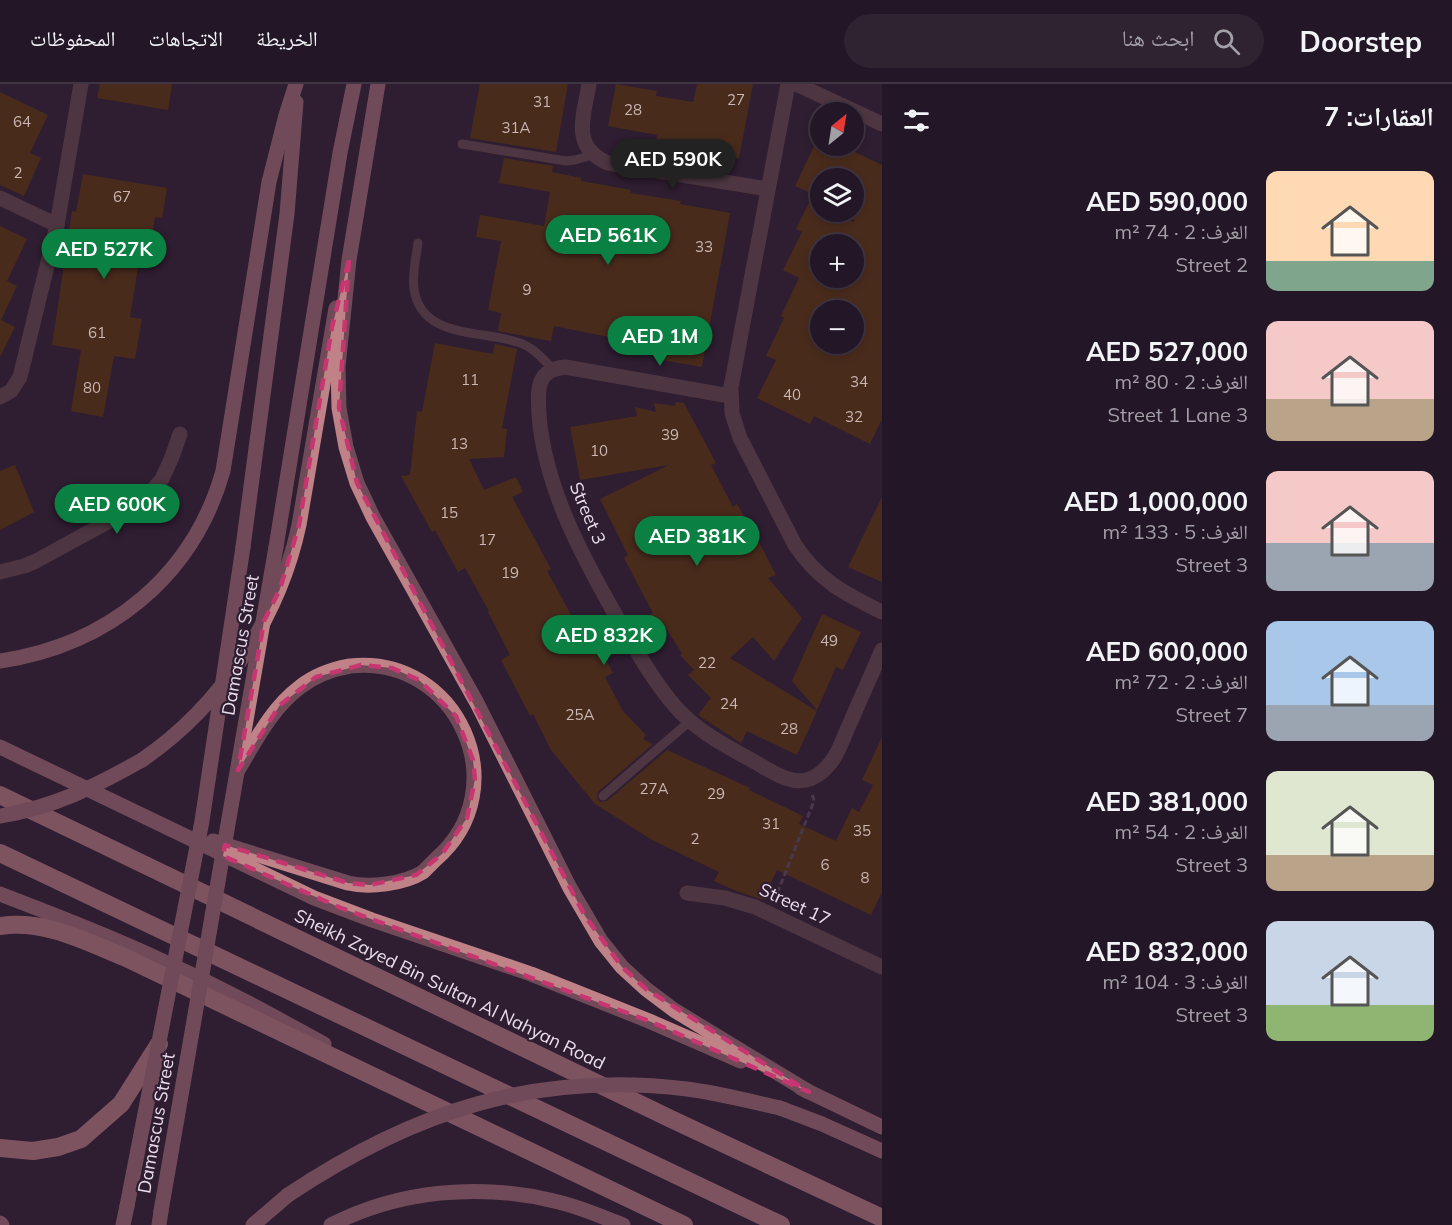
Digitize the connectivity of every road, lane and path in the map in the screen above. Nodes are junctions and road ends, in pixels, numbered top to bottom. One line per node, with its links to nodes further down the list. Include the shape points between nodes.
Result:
1 (81, 84): 13 (street)
2 (297, 84): 23 (main road, via 285,115 269,182 223,471 208,514 166,576 130,609 69,643); 38 (main road, Damascus Street, bridge, via 287,214 243,547 202,821)
3 (354, 84): 26 (main road, Damascus Street, bridge)
4 (378, 84): 15 (main road)
5 (589, 84): 10 (street, via 582,129)
6 (788, 84): 11 (street)
7 (796, 84): 8 (street)
8 (882, 124)
9 (462, 144): 10 (lane, via 566,161)
10 (592, 155): 11 (street, via 608,163)
11 (768, 189): 17 (street)
12 (0, 198): 13 (street)
13 (57, 225): 18 (street, via 20,377 11,391)
14 (418, 243): 16 (lane, via 414,289 430,319 451,329 517,342 533,350)
15 (349, 260): 30 (main road, bridge, via 332,327 294,548 280,589 237,665 180,730 142,760 92,789 35,809); 39 (main road, via 338,367 339,408 357,483 477,703 580,907 622,967 646,989 703,1029)
16 (553, 369): 17 (street, via 574,368); 24 (street, Street 3, via 541,380 538,401 544,444 563,510 602,592 646,668)
17 (730, 396): 21 (street, via 740,438 804,558 829,583)
18 (0, 397)
19 (180, 434): 20 (street, via 162,479 135,507 36,561)
20 (0, 572)
21 (882, 612)
22 (882, 650): 27 (street, via 833,759)
23 (0, 661)
24 (690, 721): 27 (street, Street 3, via 720,743 782,777 794,781); 29 (lane)
25 (0, 747): 31 (main road)
26 (238, 770): 31 (main road, via 280,705 303,685 316,677 361,665 392,668 434,691 464,729 475,779 467,818 449,848 416,875 385,884 357,885); 44 (main road, Damascus Street, bridge)
27 (809, 779): 35 (path, via 814,801)
28 (0, 795): 45 (highway, Sheikh Zayed Bin Sultan Al Nahyan Road)
29 (603, 796)
30 (0, 816)
31 (153, 822): 39 (main road, via 314,898 597,1000)
32 (0, 853): 51 (highway)
33 (687, 893): 35 (street, Street 17, via 725,898)
34 (0, 894): 40 (main road, via 170,964 323,1043)
35 (770, 913): 37 (street, Street 17)
36 (0, 926): 40 (highway, via 48,928 124,957)
37 (882, 967)
38 (159, 1044): 42 (highway, via 121,1104 81,1139 33,1151); 46 (main road, Damascus Street, bridge)
39 (809, 1092): 41 (main road)
40 (412, 1096): 50 (highway)
41 (882, 1127)
42 (0, 1148)
43 (882, 1151): 47 (main road, bridge, via 780,1108 728,1096 658,1086 594,1084 530,1091 466,1106 409,1127 349,1156 288,1195)
44 (160, 1218)
45 (882, 1218)
46 (123, 1225)
47 (253, 1225)
48 (331, 1225): 49 (main road, via 411,1197 476,1191 510,1192 554,1201)
49 (623, 1225)
50 (684, 1225)
51 (781, 1225)

